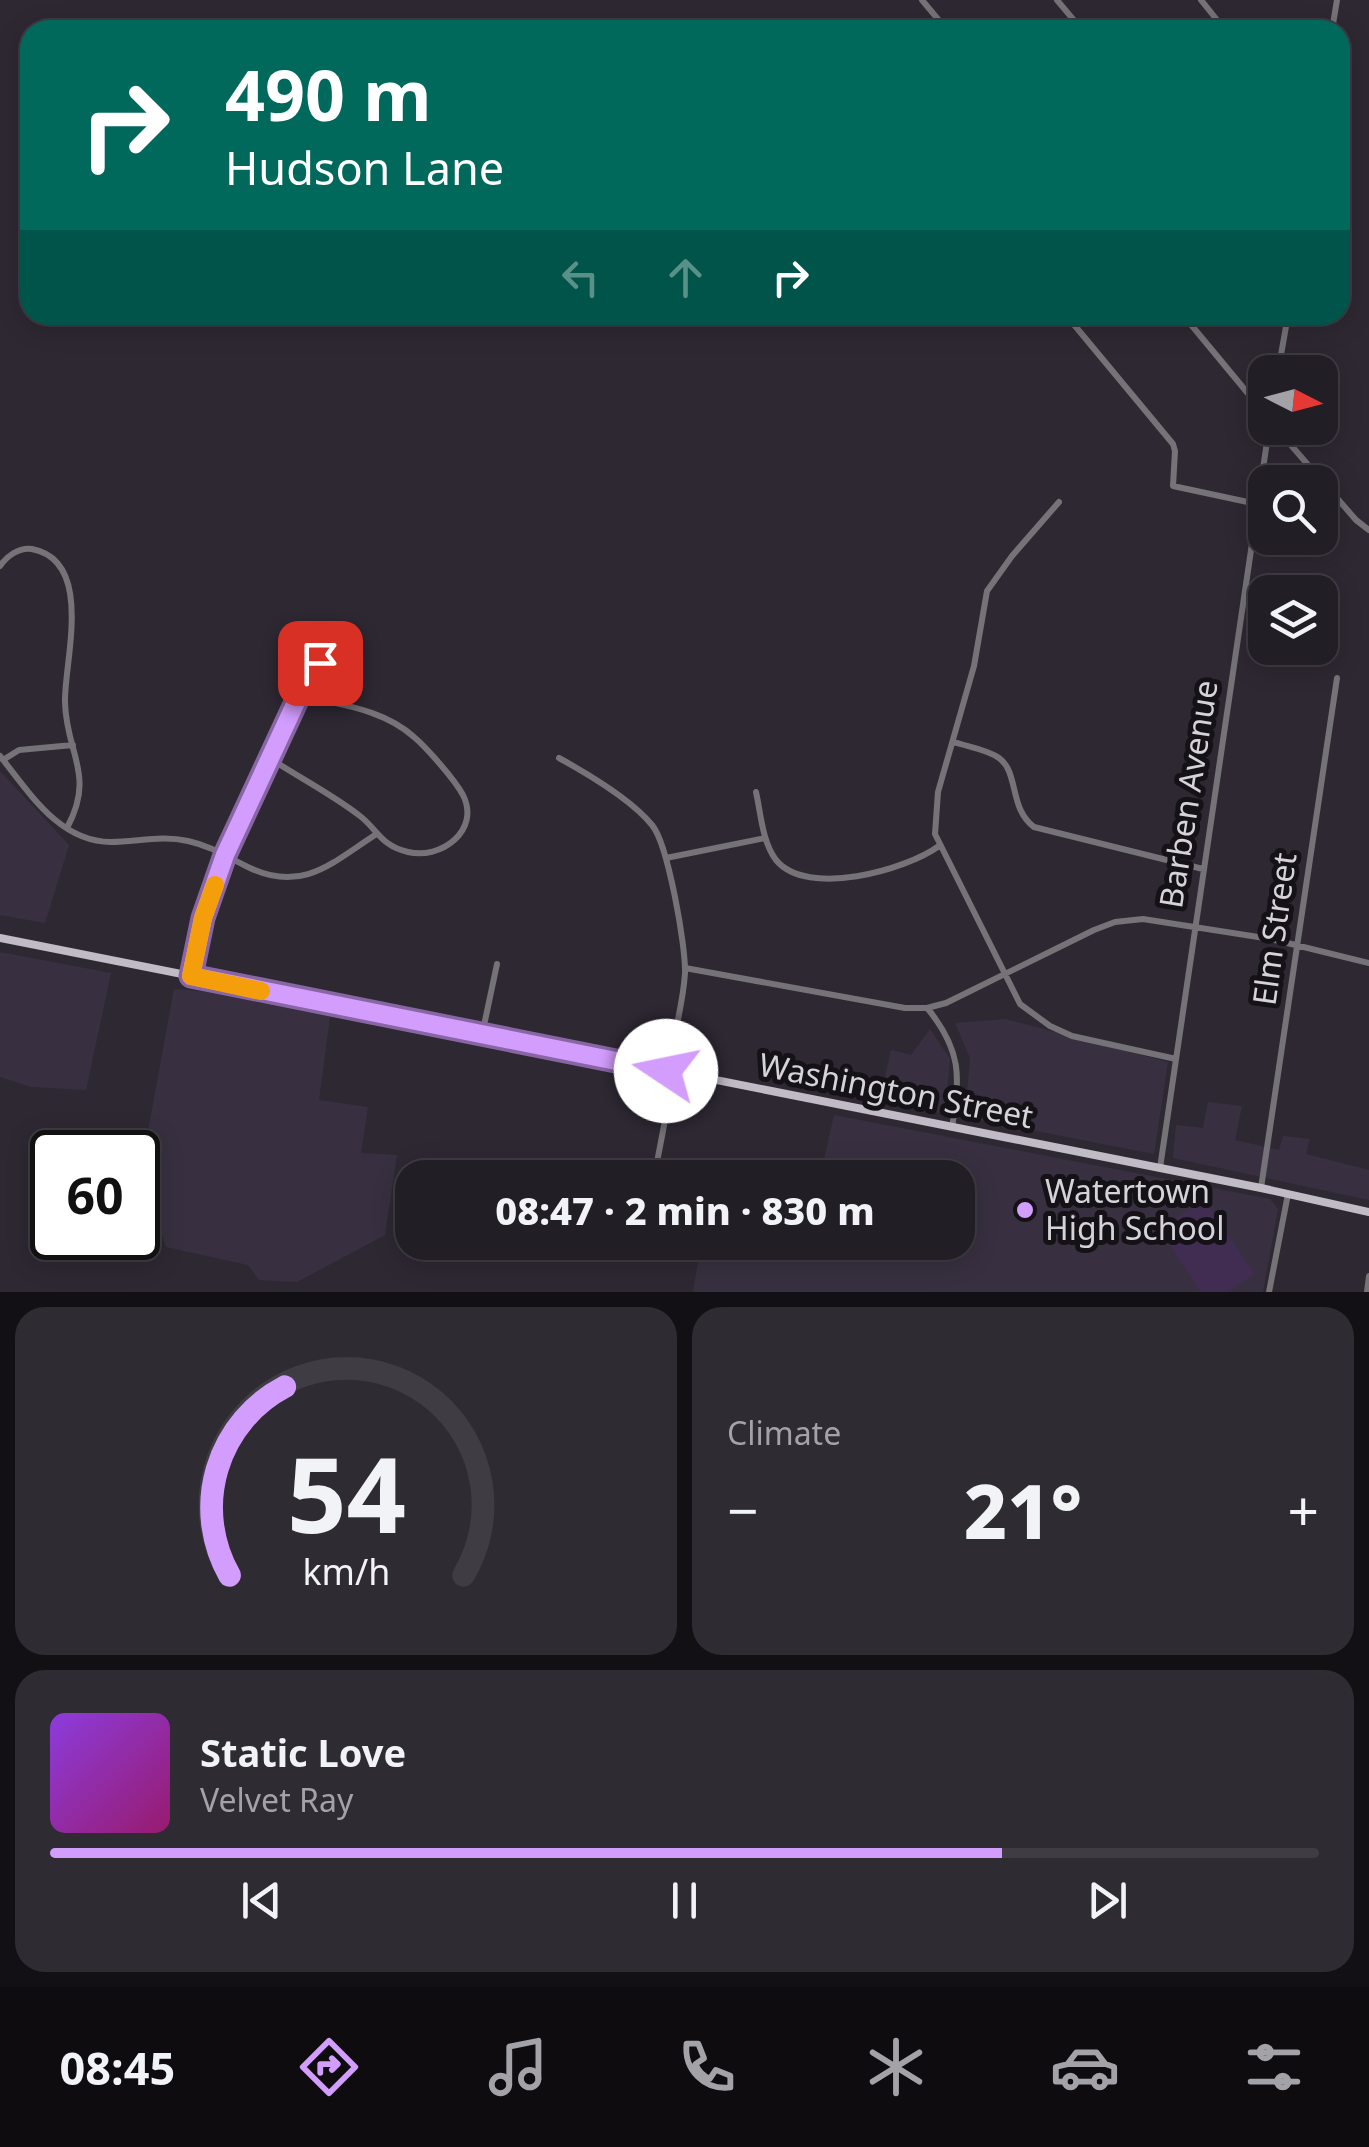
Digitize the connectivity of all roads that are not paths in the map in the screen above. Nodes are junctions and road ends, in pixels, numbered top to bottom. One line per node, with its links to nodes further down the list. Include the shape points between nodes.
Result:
1 (922, 0): 4 (street)
2 (1057, 0): 5 (street)
3 (1201, 0): 6 (street)
4 (939, 20)
5 (1074, 20)
6 (1217, 20)
7 (1074, 325): 14 (street, via 1173,444 1173,486)
8 (1191, 325): 11 (street)
9 (1286, 325): 10 (street)
10 (1281, 355)
11 (1248, 393)
12 (1288, 445): 15 (street)
13 (1058, 502): 21 (street, via 987,591)
14 (1248, 502)
15 (1369, 530)
16 (1250, 555): 33 (street, Barben Avenue)
17 (0, 566): 22 (street, via 28,548 62,575 73,607 65,702)
18 (320, 663): 20 (street)
19 (1337, 678): 36 (street, Elm Street)
20 (301, 695): 25 (street); 28 (street, via 383,716 414,737 463,796 463,829 442,848 409,853)
21 (954, 742): 30 (street, via 936,803); 33 (street, via 1003,761 1020,813 1034,827)
22 (73, 745): 23 (street); 27 (street, via 81,780)
23 (2, 758): 27 (street)
24 (559, 758): 32 (street, via 642,815)
25 (270, 759): 28 (street, via 364,818); 31 (street)
26 (756, 792): 29 (street)
27 (67, 828): 31 (street, via 97,840 184,840)
28 (375, 835): 31 (street, via 324,870 296,878 266,875)
29 (765, 838): 30 (street, via 793,872 832,878 870,874); 32 (street)
30 (940, 846): 40 (street)
31 (225, 855): 41 (street)
32 (666, 858): 39 (street)
33 (1204, 869): 34 (street, Barben Avenue)
34 (1194, 926): 36 (street); 40 (street, via 1143,918 1115,922); 44 (street, Barben Avenue)
35 (0, 938): 41 (main road, Washington Street)
36 (1298, 946): 37 (street); 49 (street, Elm Street)
37 (1369, 963)
38 (497, 964): 43 (street)
39 (685, 968): 42 (street); 45 (street)
40 (1004, 975): 42 (street); 44 (street, via 1020,1004 1050,1026)
41 (191, 976): 43 (main road, Washington Street)
42 (927, 1008): 46 (street, via 957,1061)
43 (482, 1035): 45 (main road, Washington Street)
44 (1176, 1058): 48 (street, Barben Avenue)
45 (670, 1072): 46 (main road, Washington Street); 47 (street)
46 (952, 1127): 48 (main road, Washington Street)
47 (657, 1160)
48 (1160, 1168): 49 (main road, Washington Street)
49 (1261, 1188): 50 (main road, Washington Street)
50 (1288, 1194): 51 (main road, Washington Street); 53 (street)
51 (1369, 1212)
52 (1369, 1276): 54 (street)
53 (1269, 1292)
54 (1367, 1292)

